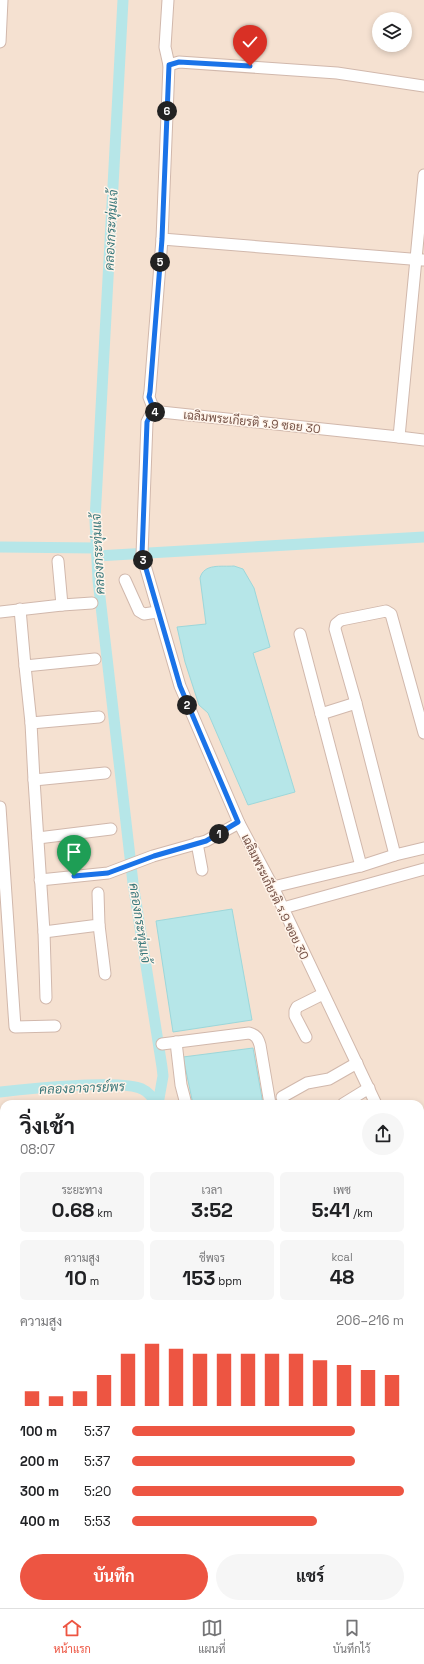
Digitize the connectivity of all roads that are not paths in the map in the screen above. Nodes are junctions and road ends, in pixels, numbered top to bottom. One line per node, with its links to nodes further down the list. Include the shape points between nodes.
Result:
1 (2, 0): 3 (street)
2 (168, 0): 4 (street, via 165,47)
3 (0, 42)
4 (169, 65): 5 (street, via 179,62 250,66); 8 (street)
5 (424, 86)
6 (424, 175): 7 (street)
7 (422, 220): 9 (street)
8 (162, 239): 9 (street); 10 (street, via 149,397)
9 (420, 260): 11 (street)
10 (155, 413): 11 (street, เฉลิมพระเกียรติ ร.9 ซอย 30); 19 (street, เฉลิมพระเกียรติ ร.9 ซอย 30, via 147,422 142,550)
11 (400, 437): 12 (street, เฉลิมพระเกียรติ ร.9 ซอย 30)
12 (424, 440)
13 (58, 561): 16 (street)
14 (125, 580): 19 (street, via 139,611 144,614)
15 (92, 603): 16 (street)
16 (62, 605): 17 (street)
17 (20, 610): 18 (street); 22 (street)
18 (0, 612)
19 (157, 612): 31 (street, เฉลิมพระเกียรติ ร.9 ซอย 30, via 186,704)
20 (300, 634): 24 (street)
21 (95, 659): 22 (street)
22 (25, 666): 26 (street)
23 (356, 703): 24 (street); 27 (street, via 335,630 336,624 341,620 386,612 393,618); 36 (street)
24 (321, 714): 37 (street)
25 (99, 717): 26 (street)
26 (31, 723): 29 (street)
27 (424, 733)
28 (105, 773): 29 (street)
29 (34, 780): 33 (street)
30 (0, 807): 49 (street, via 15,1027)
31 (238, 822): 34 (street, via 206,841); 41 (street, เฉลิมพระเกียรติ ร.9 ซอย 30)
32 (111, 829): 33 (street)
33 (38, 838): 40 (street)
34 (197, 843): 39 (street); 40 (street, via 110,872)
35 (424, 848): 36 (street)
36 (395, 855): 37 (street)
37 (361, 866): 41 (street)
38 (424, 869): 43 (street)
39 (202, 870)
40 (40, 880): 45 (street)
41 (272, 887): 43 (street, เฉลิมพระเกียรติ ร.9 ซอย 30)
42 (98, 894): 44 (street)
43 (282, 908): 47 (street, เฉลิมพระเกียรติ ร.9 ซอย 30)
44 (99, 925): 45 (street); 46 (street)
45 (44, 932): 48 (street)
46 (105, 974)
47 (323, 994): 50 (street, via 297,1007 295,1011); 53 (street, เฉลิมพระเกียรติ ร.9 ซอย 30)
48 (46, 998)
49 (55, 1026)
50 (306, 1037)
51 (176, 1042): 52 (street); 56 (street); 57 (street, via 254,1034 260,1045)
52 (162, 1044)
53 (357, 1063): 54 (street, เฉลิมพระเกียรติ ร.9 ซอย 30); 55 (street, via 329,1079 307,1083)
54 (369, 1088): 58 (street); 59 (street, เฉลิมพระเกียรติ ร.9 ซอย 30)
55 (282, 1097)
56 (185, 1100)
57 (269, 1100)
58 (350, 1100)
59 (371, 1100)

